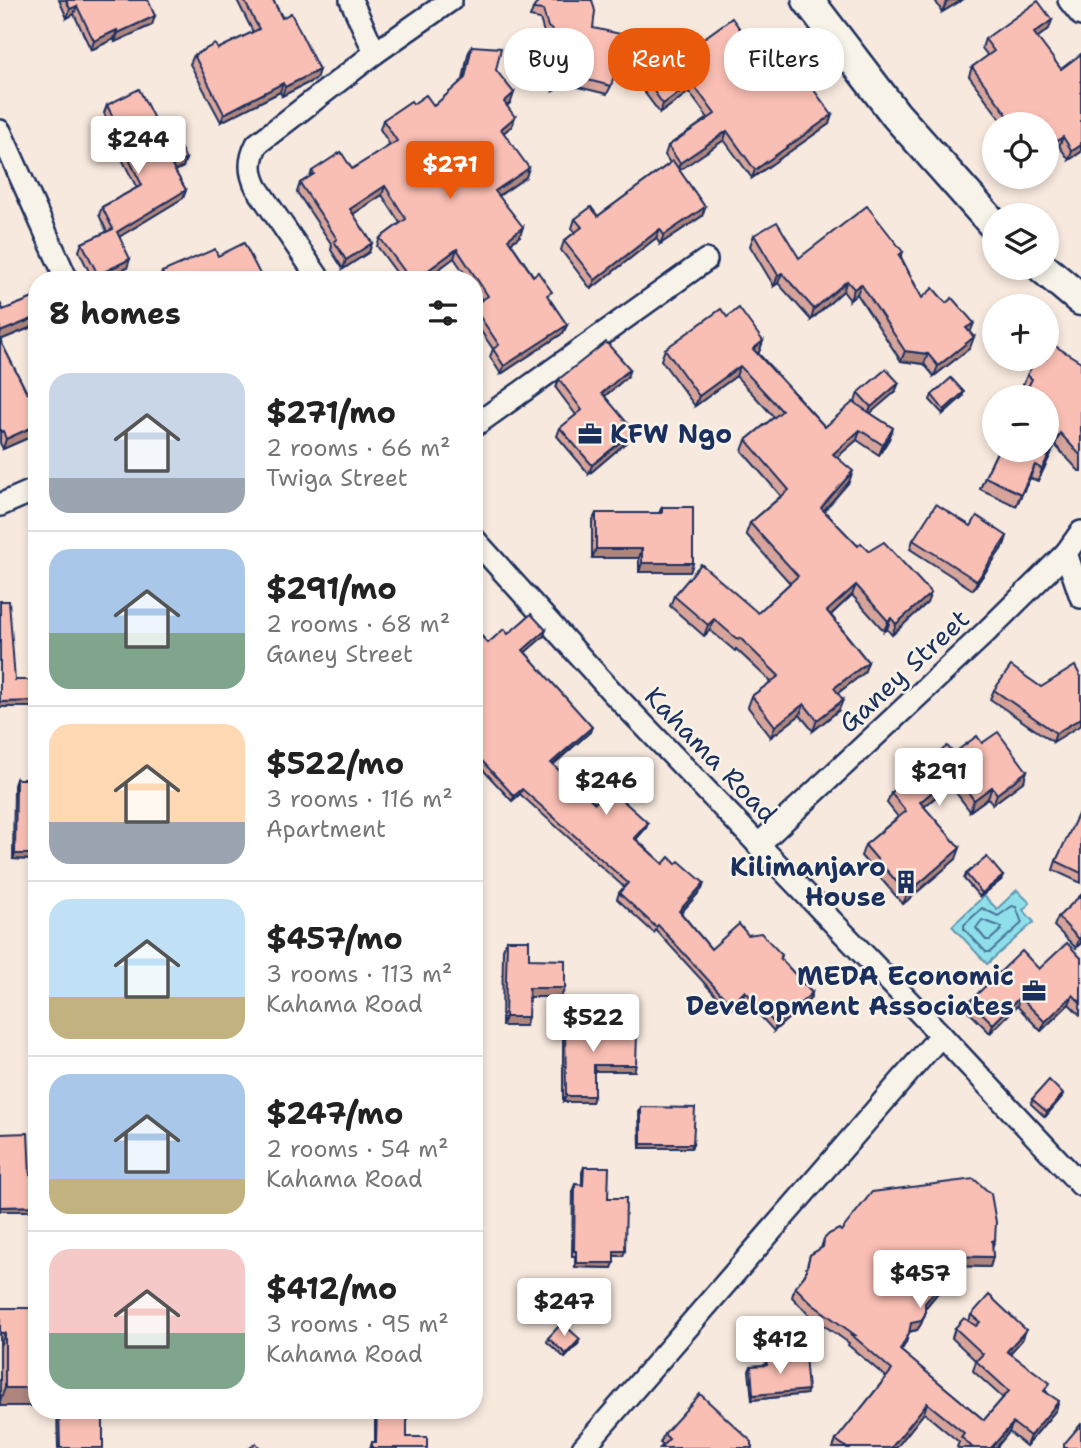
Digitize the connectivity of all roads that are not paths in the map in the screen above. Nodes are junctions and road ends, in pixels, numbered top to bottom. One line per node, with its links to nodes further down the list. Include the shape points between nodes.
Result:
1 (351, 0): 6 (street)
2 (451, 0): 6 (street)
3 (808, 0): 8 (street, via 896,115)
4 (1069, 0): 5 (street)
5 (1081, 15)
6 (375, 53): 11 (street, via 257,144 252,154 257,187)
7 (0, 131): 10 (street)
8 (982, 212)
9 (706, 260): 14 (street)
10 (63, 271)
11 (314, 271)
12 (1057, 280): 13 (street)
13 (1081, 300)
14 (483, 420)
15 (28, 493): 16 (street)
16 (0, 505)
17 (1081, 532): 19 (street, Ganey Street)
18 (483, 549): 21 (street, Kahama Road)
19 (1066, 553): 20 (street); 21 (street, Ganey Street)
20 (1081, 597)
21 (758, 845): 22 (street, Kahama Road)
22 (941, 1035): 23 (street, Kahama Road); 24 (street)
23 (1081, 1185)
24 (583, 1448)

